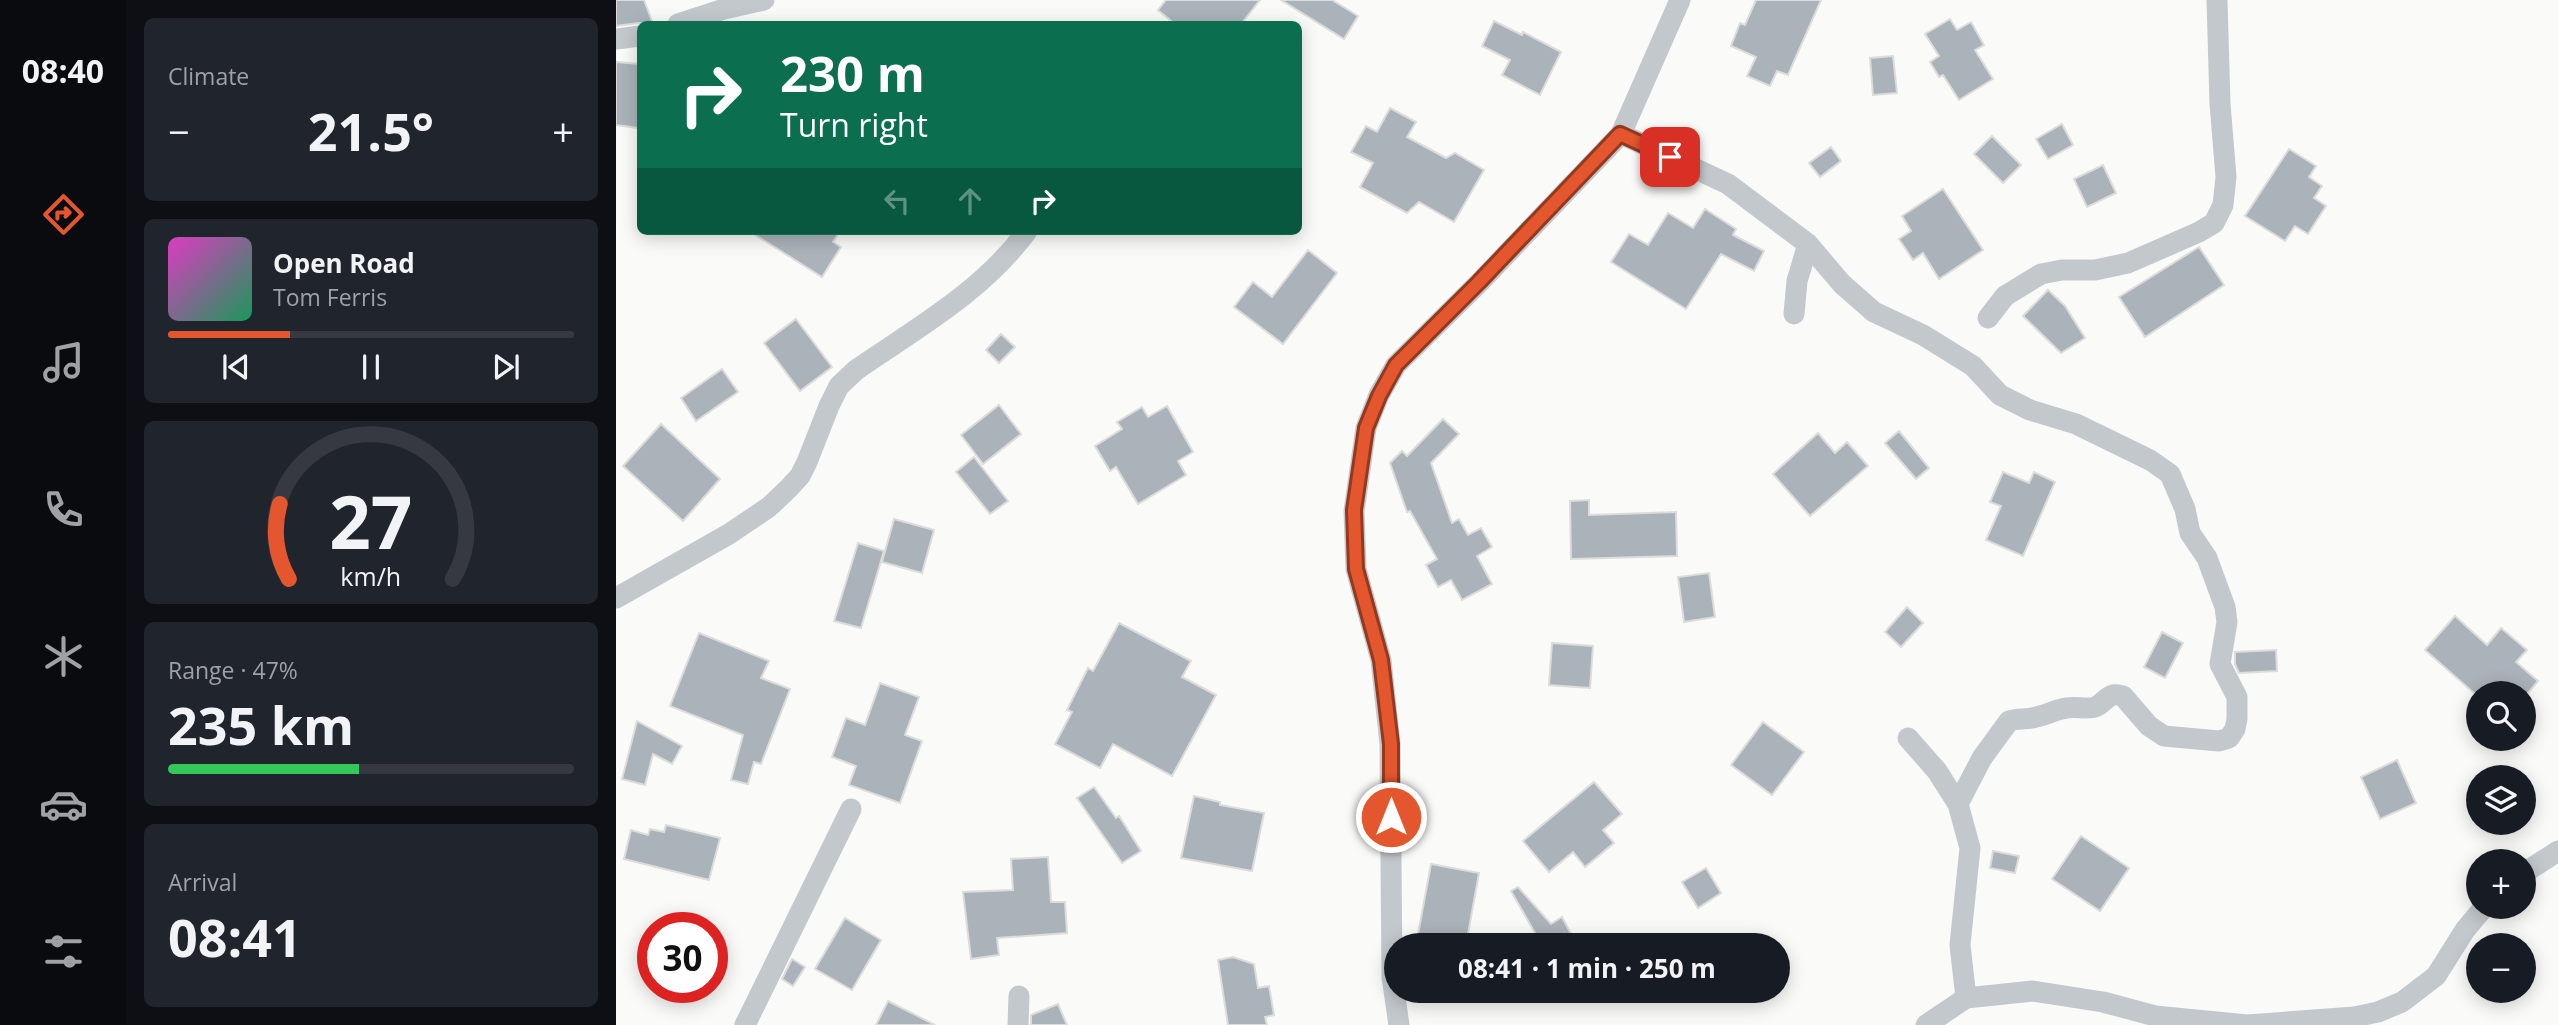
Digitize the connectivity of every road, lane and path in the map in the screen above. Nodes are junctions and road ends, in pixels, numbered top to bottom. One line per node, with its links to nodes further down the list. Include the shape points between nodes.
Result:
1 (764, 0): 4 (street)
2 (1681, 0): 7 (street)
3 (2217, 0): 11 (street, via 2226,177 2223,205 2214,223 2128,263 2041,274 2005,296)
4 (687, 21)
5 (637, 36): 6 (street)
6 (616, 39)
7 (1620, 134): 9 (street, via 1728,184); 23 (street, via 1396,365 1366,428 1354,510 1356,569 1381,660 1391,744 1392,977)
8 (1024, 235): 12 (street, via 985,280 839,386 800,476 769,507)
9 (1808, 244): 10 (street, via 1797,281); 14 (street, via 1874,312 1973,366 2000,395 2076,424 2170,474 2190,533 2207,558 2225,607 2220,664 2237,697 2237,719 2229,738 2164,736 2123,696 2110,695 2090,709 2068,708 2009,721 1982,758)
10 (1794, 314)
11 (1989, 318)
12 (616, 598)
13 (1908, 738): 14 (street)
14 (1958, 804): 20 (street, via 1970,848 1960,945)
15 (851, 808): 21 (street)
16 (2558, 850): 17 (street)
17 (2536, 865)
18 (2474, 919): 20 (street, via 2436,976 2402,1002 2354,1017 2247,1025 2155,1016 2033,991)
19 (1020, 996): 22 (street)
20 (1966, 998): 24 (street)
21 (746, 1025)
22 (1018, 1025)
23 (1399, 1025)
24 (1926, 1025)

